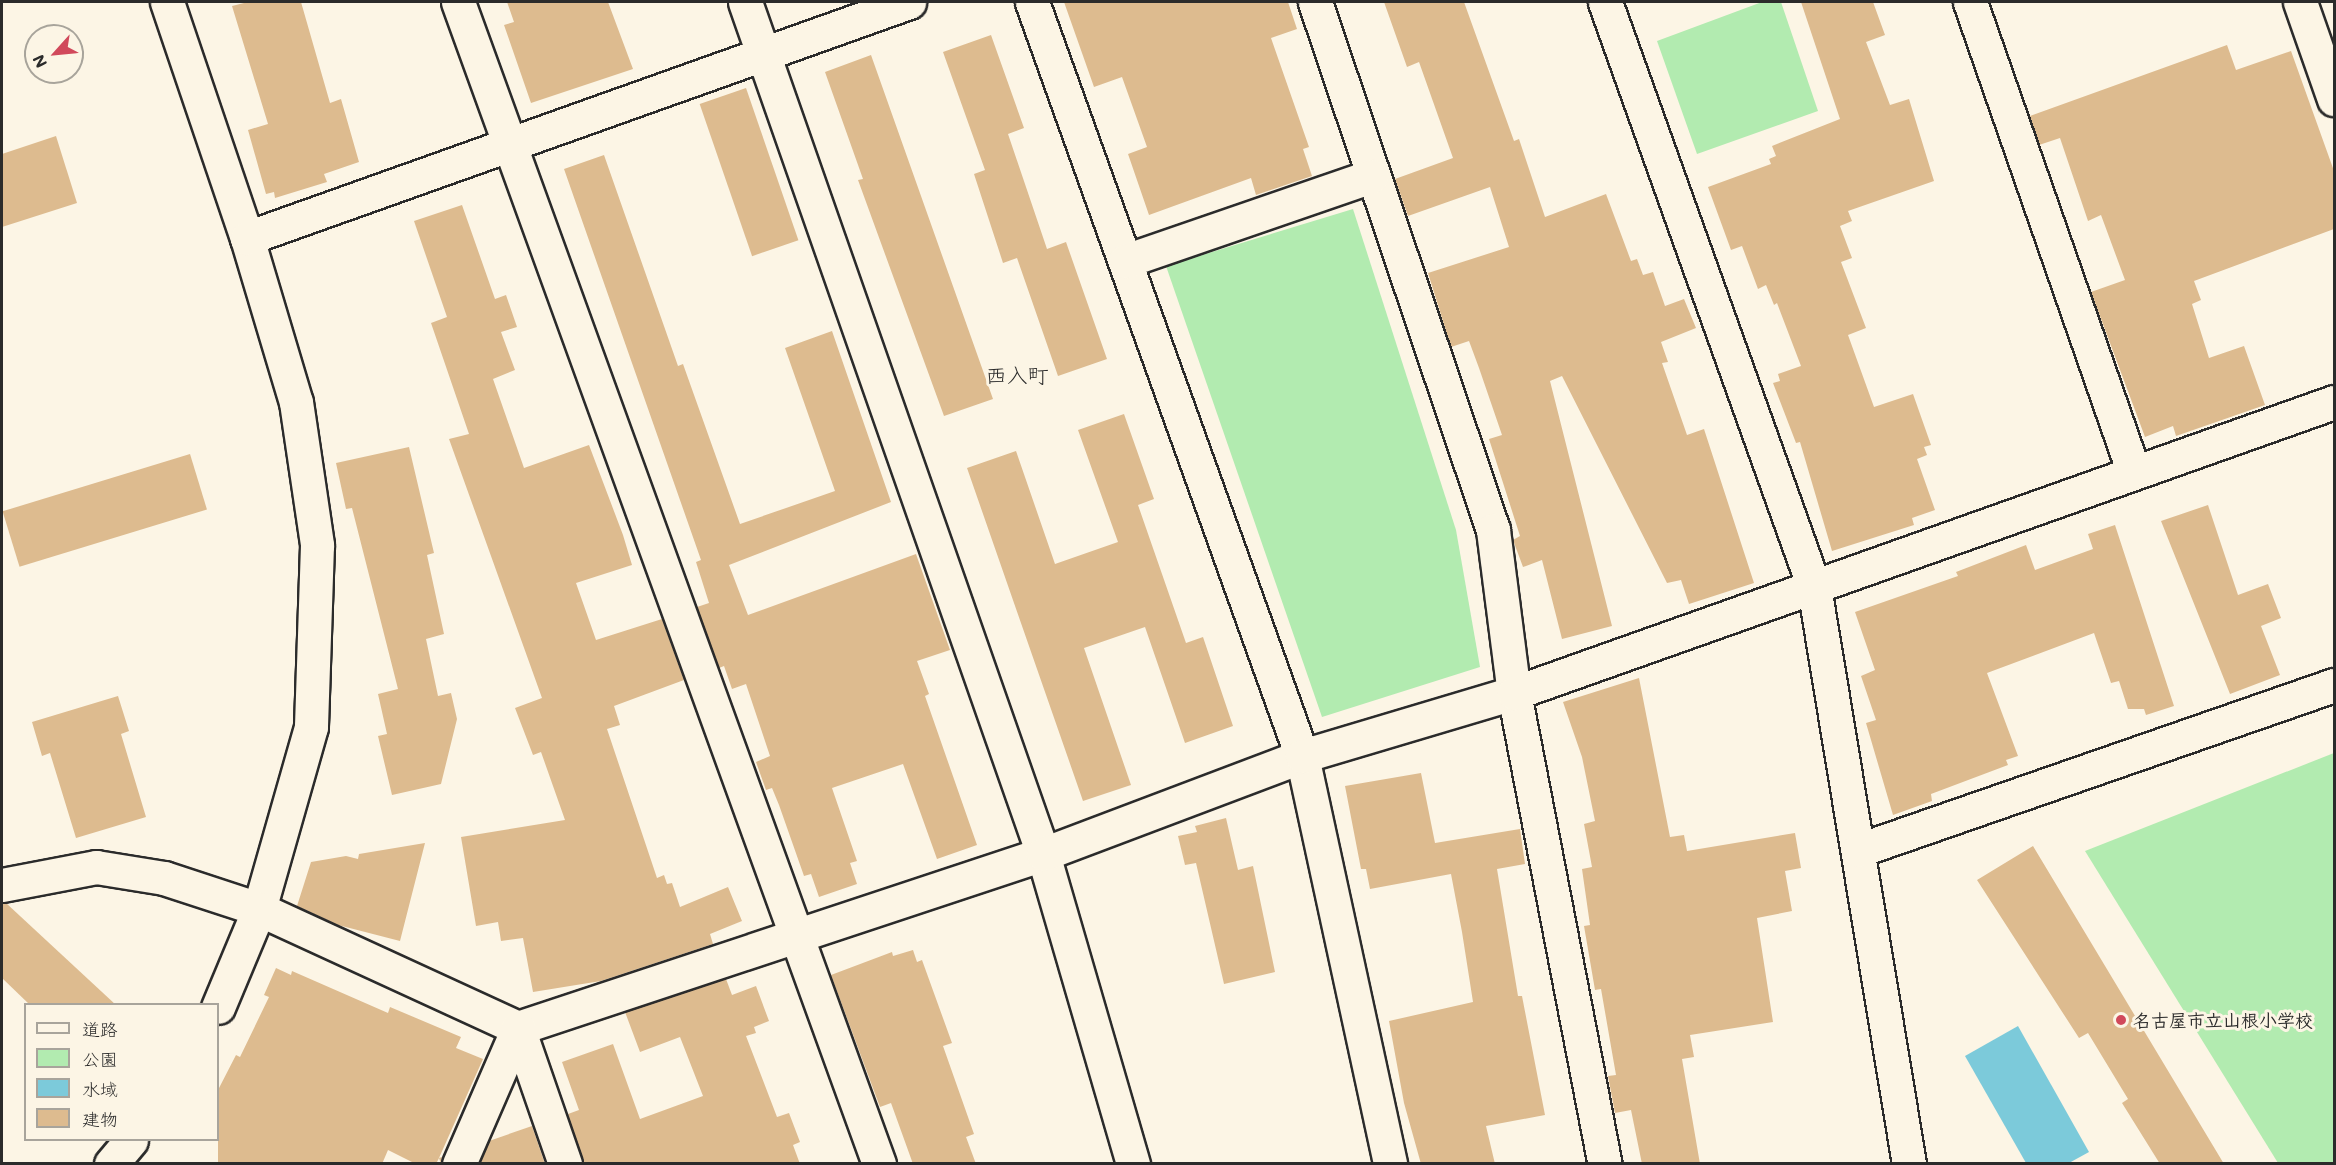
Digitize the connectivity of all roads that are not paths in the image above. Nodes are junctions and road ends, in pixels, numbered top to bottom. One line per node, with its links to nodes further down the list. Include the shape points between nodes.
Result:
1 (167, 2): 14 (street)
2 (458, 2): 12 (street)
3 (745, 2): 10 (street)
4 (909, 2): 10 (street)
5 (1032, 2): 15 (street)
6 (1315, 2): 13 (street)
7 (1605, 2): 18 (street)
8 (1970, 2): 17 (street)
9 (2300, 2): 11 (street)
10 (763, 54): 12 (street); 23 (street)
11 (2334, 99)
12 (511, 145): 14 (street); 26 (street)
13 (1372, 176): 15 (street); 20 (street, via 1493,530)
14 (247, 238): 25 (street, via 296,402 317,544 311,727)
15 (1125, 261): 21 (street)
16 (2334, 402): 17 (street)
17 (2133, 471): 18 (street)
18 (1814, 586): 20 (street); 22 (street)
19 (2334, 685): 22 (street)
20 (1514, 693): 21 (street); 36 (street)
21 (1302, 756): 23 (street); 35 (street)
22 (1859, 850): 37 (street)
23 (1043, 854): 26 (street); 34 (street)
24 (2, 885): 25 (street, via 96,867 164,878)
25 (259, 909): 27 (street); 28 (street)
26 (799, 935): 28 (street); 33 (street)
27 (219, 1005)
28 (518, 1028): 31 (street); 32 (street)
29 (130, 1141): 30 (street)
30 (111, 1164)
31 (459, 1164)
32 (565, 1164)
33 (879, 1164)
34 (1133, 1164)
35 (1390, 1164)
36 (1605, 1164)
37 (1909, 1164)

